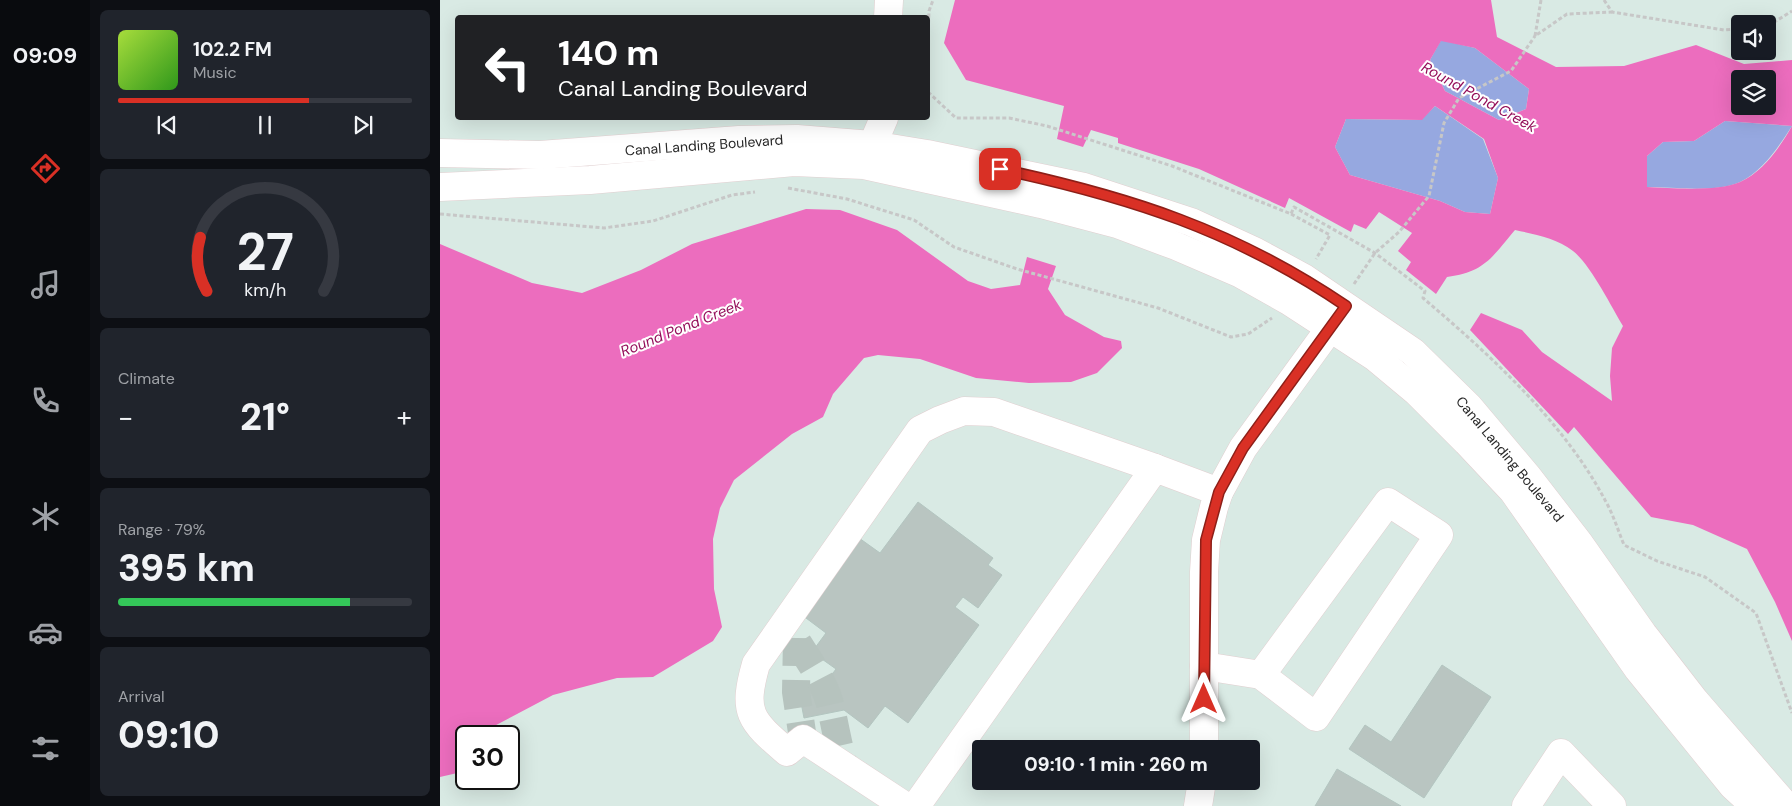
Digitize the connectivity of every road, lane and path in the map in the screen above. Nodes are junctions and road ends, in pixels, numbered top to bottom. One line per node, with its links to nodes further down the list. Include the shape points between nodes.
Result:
1 (889, 0): 7 (street)
2 (933, 0): 8 (path)
3 (1541, 0): 11 (path)
4 (1604, 0): 6 (path)
5 (1792, 11): 9 (path)
6 (1612, 12): 10 (path); 11 (path, via 1567,14)
7 (888, 15)
8 (929, 15)
9 (1776, 21)
10 (1731, 30)
11 (1535, 36): 22 (path, via 1511,71 1459,98 1444,123 1429,196)
12 (930, 94): 14 (path, via 956,118 1008,118)
13 (883, 120): 16 (street)
14 (1093, 140)
15 (440, 153): 16 (street, Canal Landing Boulevard, via 540,155 797,139)
16 (868, 155): 17 (street, Canal Landing Boulevard, via 590,180); 24 (street, Canal Landing Boulevard, via 1118,224)
17 (440, 187)
18 (786, 188): 25 (path, via 847,199 914,220 954,247 1017,269 1158,308 1232,337 1248,334)
19 (759, 192): 20 (path, via 732,195 653,221 604,228)
20 (440, 214)
21 (1291, 214): 23 (path, via 1330,235)
22 (1368, 264)
23 (1312, 265)
24 (1338, 316): 27 (street, via 1243,448); 37 (street, Canal Landing Boulevard, via 1375,357 1417,392 1513,491 1638,669 1733,786); 38 (street, Canal Landing Boulevard, via 1413,352 1469,407 1579,543 1695,701)
25 (1274, 317)
26 (1155, 468): 27 (street); 32 (street, via 994,412 964,411 920,430 756,664 748,706 754,720 787,752 803,739); 33 (street)
27 (1219, 492): 28 (street, via 1206,540)
28 (1204, 666): 29 (street); 30 (street)
29 (1261, 675): 29 (street, via 1316,717 1439,535 1388,502)
30 (1204, 740)
31 (1201, 790): 34 (street)
32 (905, 806)
33 (916, 806)
34 (1198, 806)
35 (1526, 806): 36 (street, via 1561,753)
36 (1612, 806)
37 (1756, 806)
38 (1786, 806)

